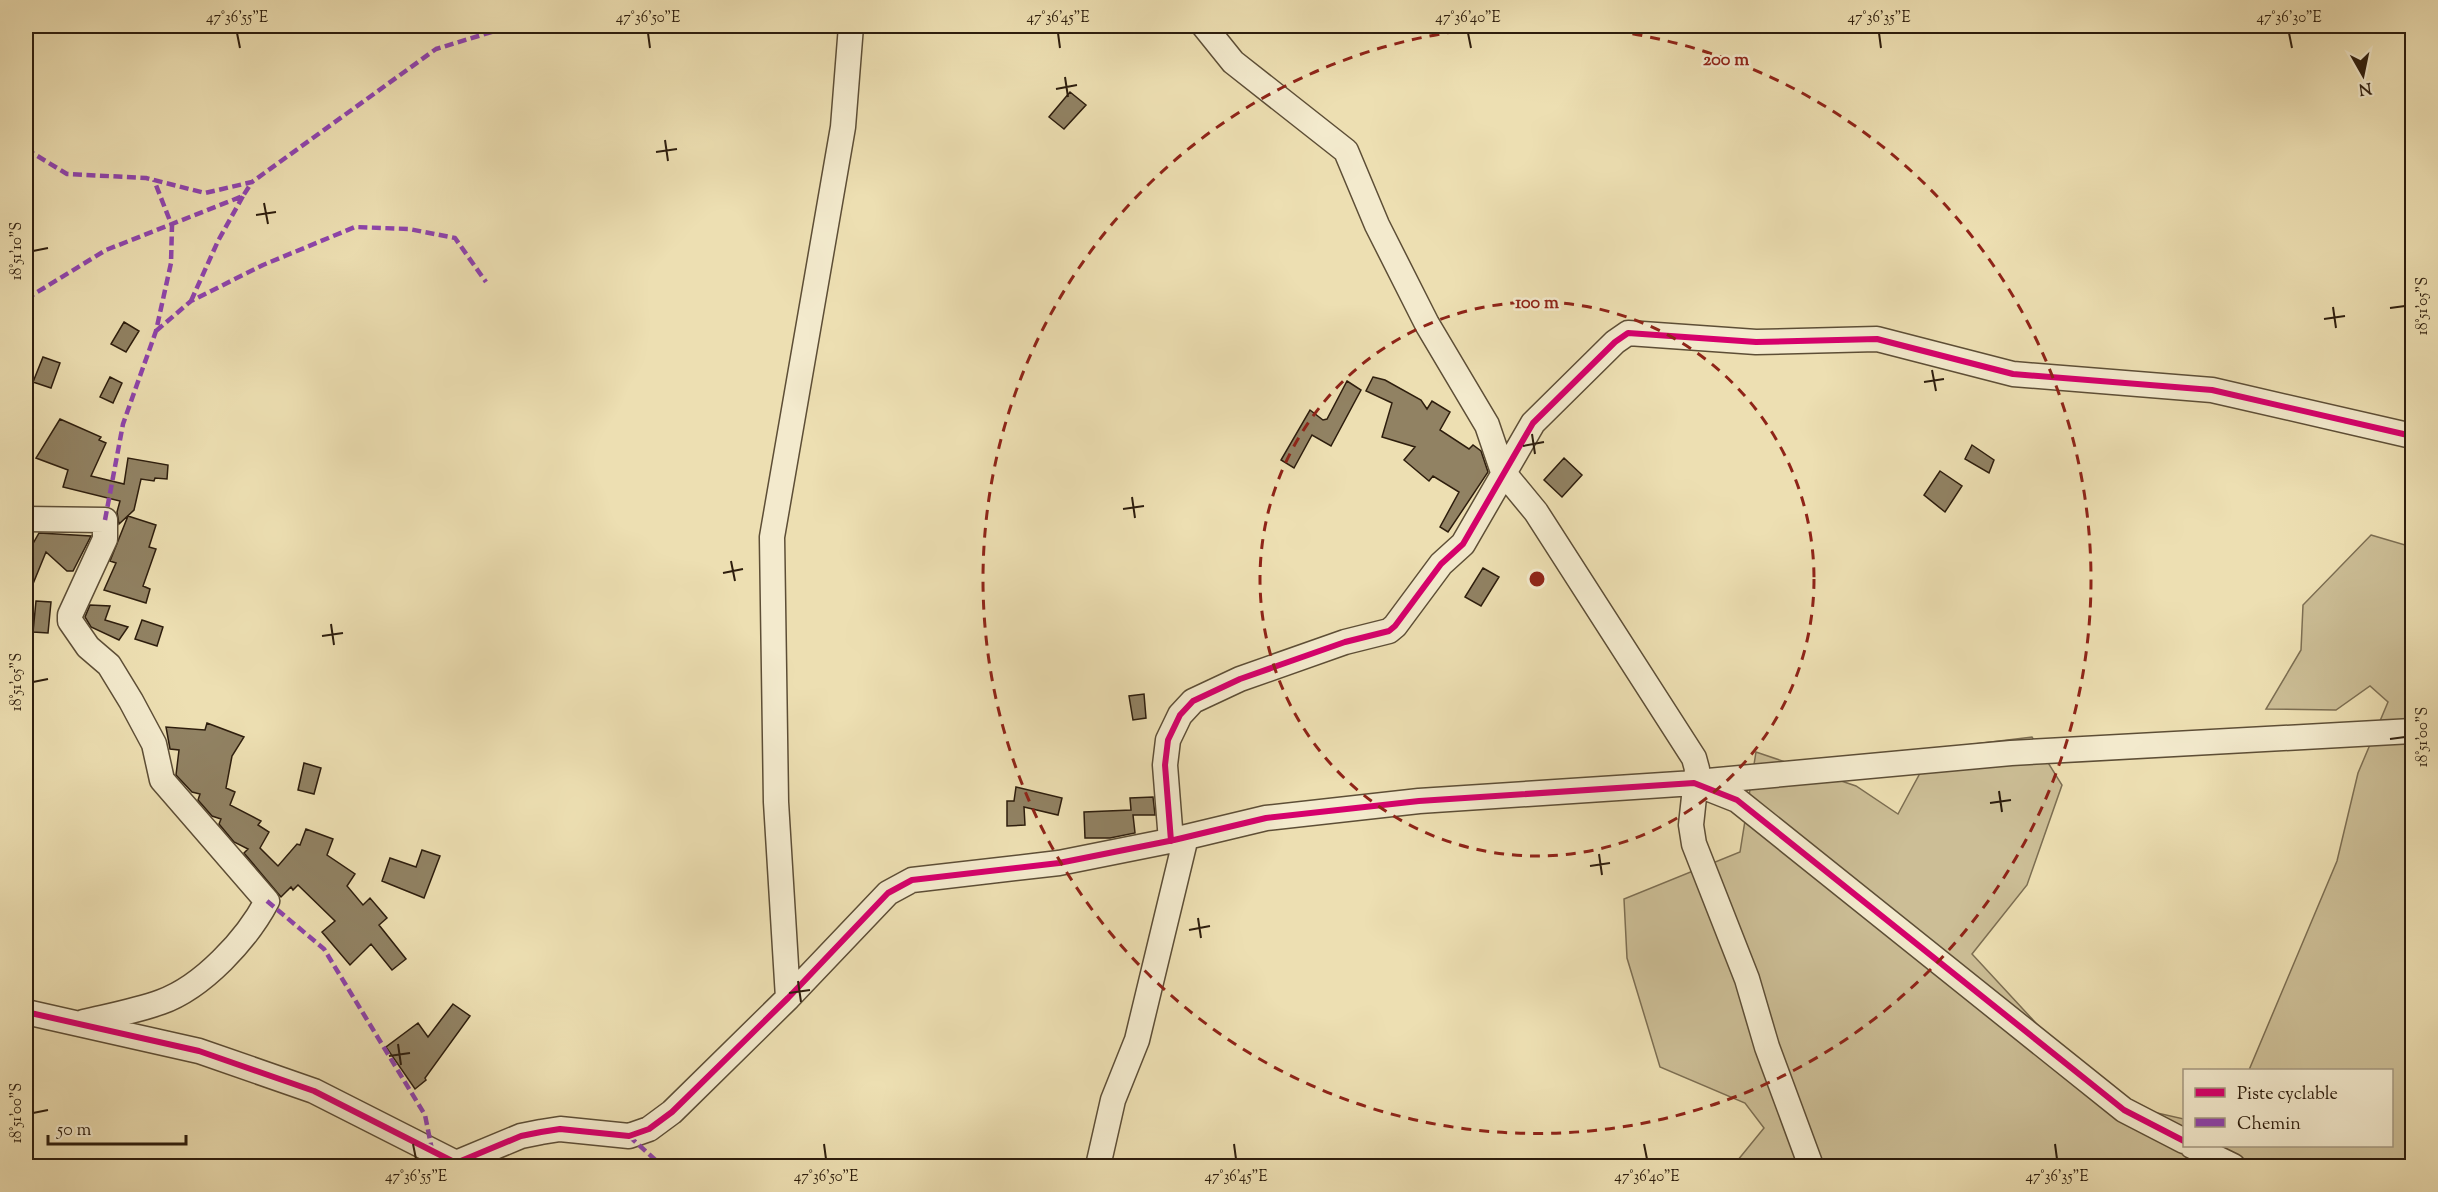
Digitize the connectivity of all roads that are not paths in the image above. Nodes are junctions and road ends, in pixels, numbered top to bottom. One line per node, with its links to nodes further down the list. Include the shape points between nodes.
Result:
1 (851, 26): 9 (street, via 843,127 772,537 776,802)
2 (1204, 26): 4 (street, via 1233,62 1346,151 1377,225 1427,324 1487,425)
3 (2412, 436): 4 (street, via 2212,390 2013,374 1877,339 1756,342 1628,333 1533,423)
4 (1503, 472): 7 (street, via 1536,512 1694,758); 8 (street, via 1463,544 1441,564 1389,632 1345,642 1240,679 1193,701 1180,715 1168,740 1165,765)
5 (26, 519): 11 (street, via 105,520 105,539 70,621 88,647 109,665 131,701 154,744 162,780 267,901 254,927 203,977 163,1001)
6 (2412, 731): 7 (street, via 2011,753)
7 (1694, 783): 8 (street, via 1419,801 1266,818); 12 (street, via 1737,800 2124,1110); 16 (street, via 1694,844 1748,979 1767,1047)
8 (1178, 839): 9 (street, via 1059,863 902,884 888,893); 15 (street, via 1137,1040 1113,1100)
9 (788, 998): 14 (street, via 672,1112 649,1129 628,1136 560,1129 541,1132 521,1136)
10 (26, 1012): 11 (street)
11 (80, 1023): 14 (street, via 199,1050 314,1091)
12 (2183, 1140)
13 (2194, 1147): 17 (street)
14 (456, 1165)
15 (1098, 1167)
16 (1811, 1167)
17 (2233, 1167)

